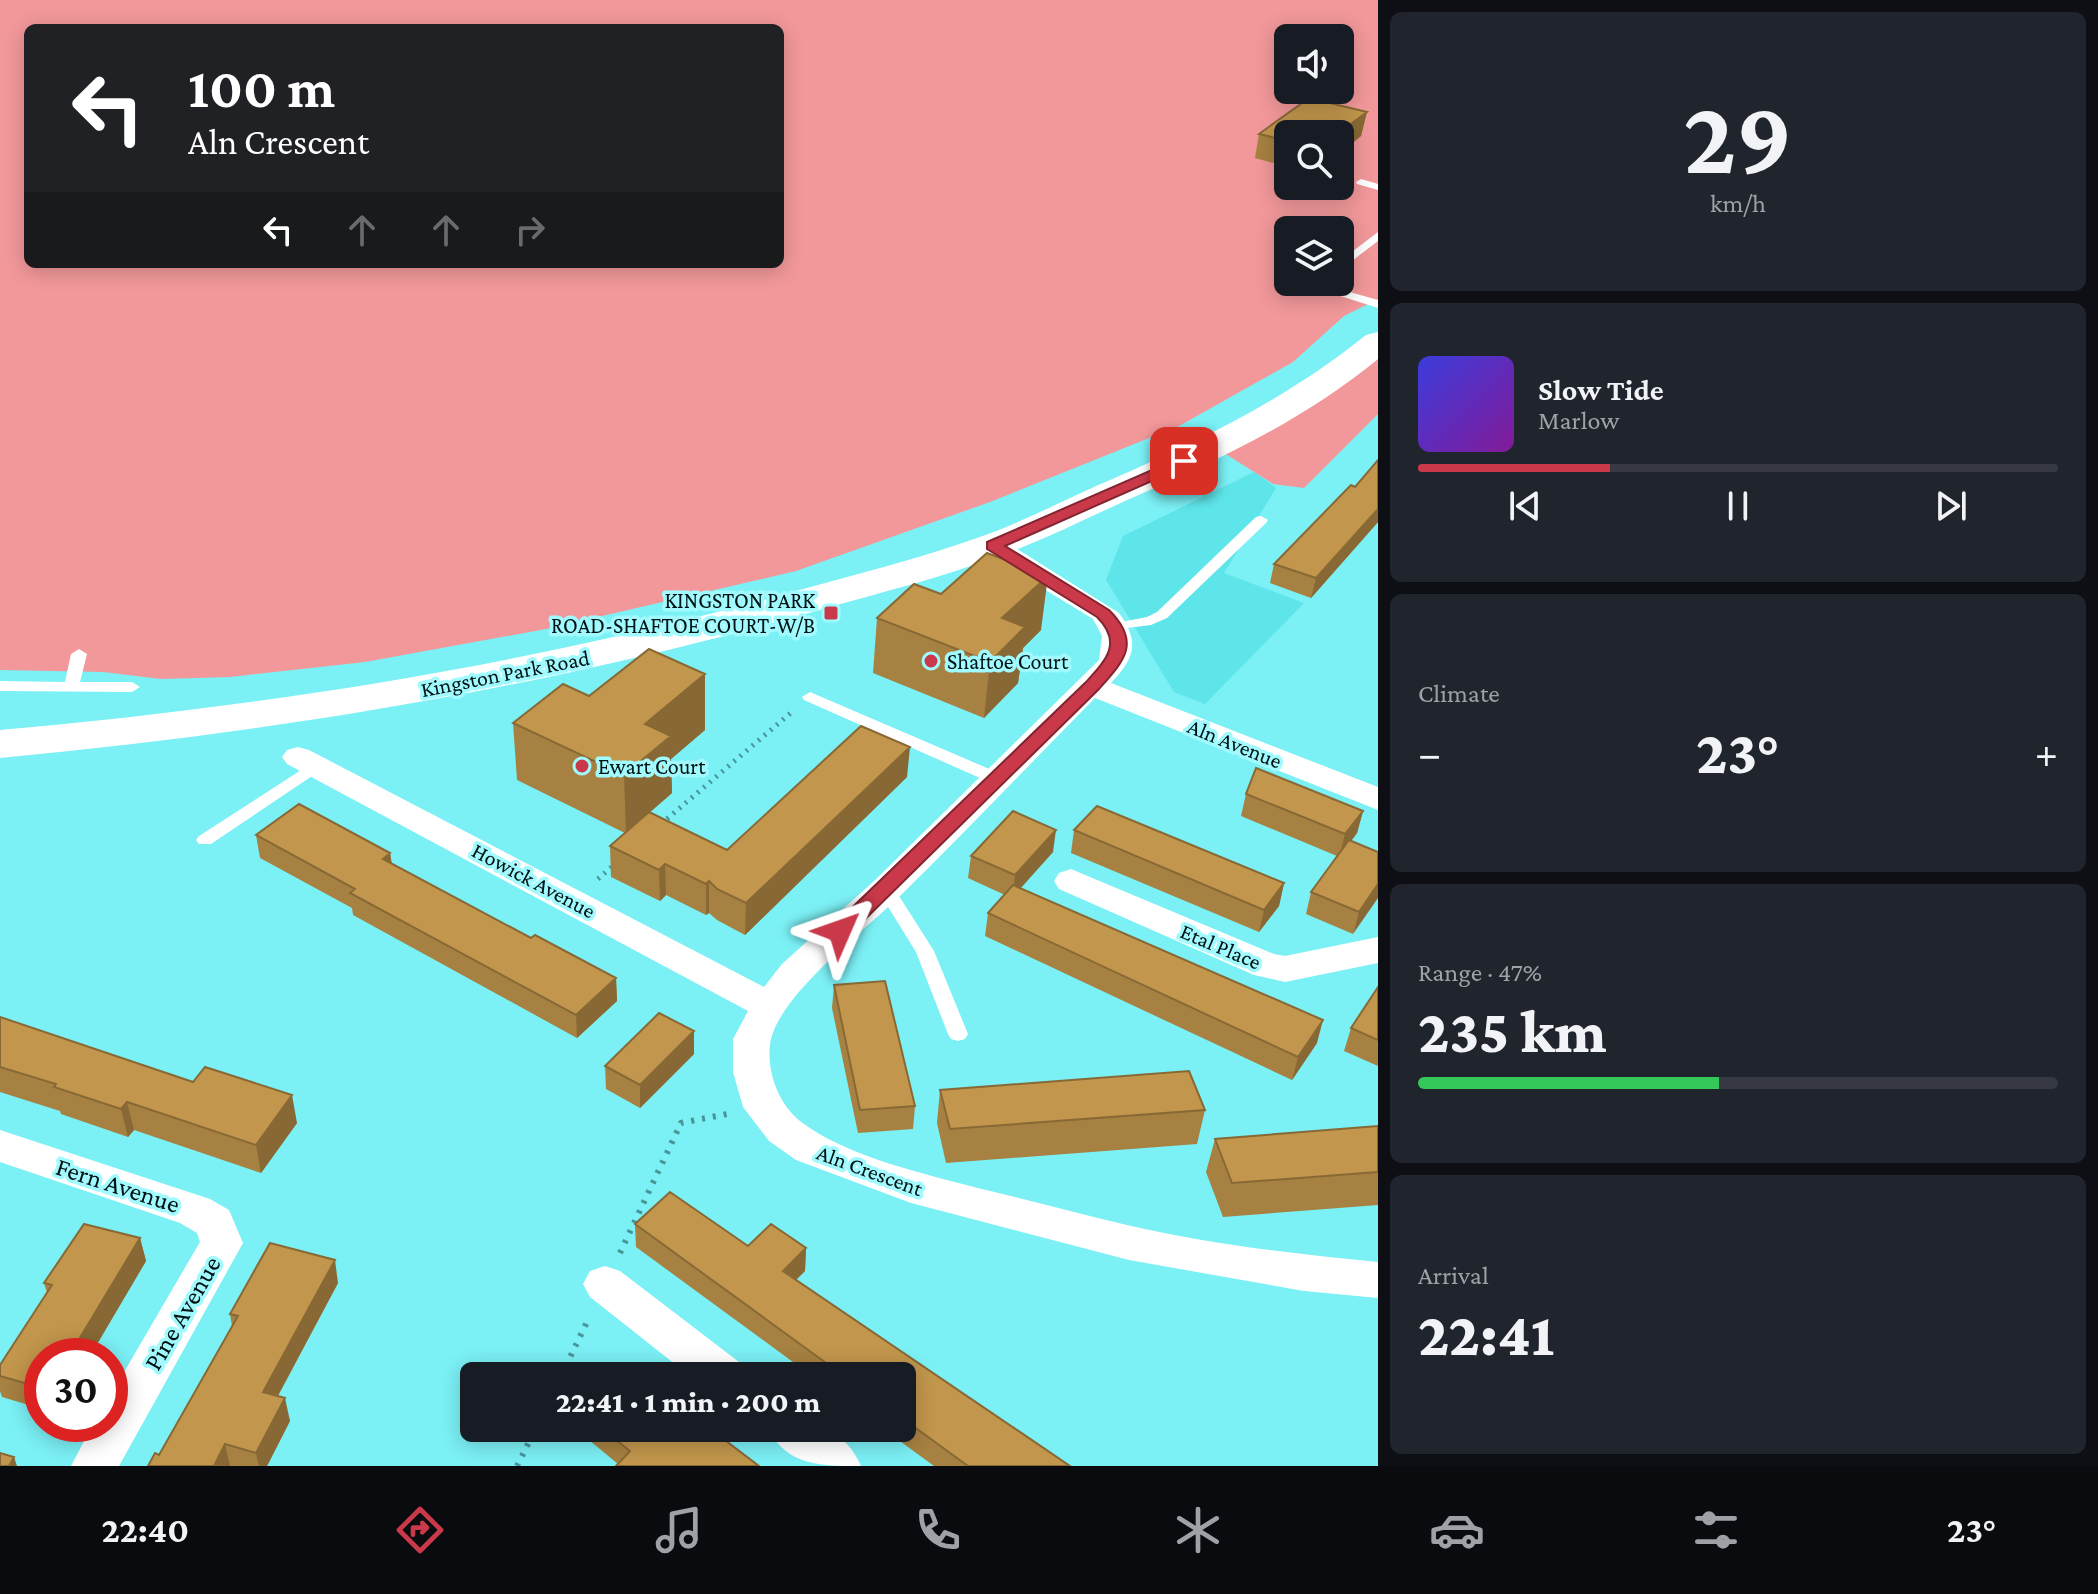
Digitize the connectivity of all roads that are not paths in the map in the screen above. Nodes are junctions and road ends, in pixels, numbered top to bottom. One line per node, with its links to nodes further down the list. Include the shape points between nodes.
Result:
1 (1361, 182): 2 (lane)
2 (1378, 187)
3 (1378, 235): 4 (lane)
4 (1354, 255)
5 (1352, 296): 6 (lane)
6 (1378, 304)
7 (1378, 342): 9 (street, Kingston Park Road, via 1294,403 1212,449)
8 (1261, 520): 10 (lane, via 1162,615)
9 (993, 546): 10 (street, via 1103,613); 17 (street, Kingston Park Road, via 766,613 458,684 154,731)
10 (1116, 627): 14 (street, Aln Crescent, via 1120,646 1113,663)
11 (79, 654): 12 (lane)
12 (72, 685): 13 (lane); 15 (lane)
13 (0, 686)
14 (1092, 686): 19 (street, Aln Crescent); 20 (street, Aln Avenue)
15 (132, 687)
16 (810, 697): 19 (lane)
17 (0, 744)
18 (306, 761): 21 (lane); 25 (street, Howick Avenue)
19 (995, 778): 23 (street, Aln Crescent)
20 (1378, 799)
21 (205, 840)
22 (1071, 881): 24 (street, Etal Place, via 1267,966 1285,969)
23 (886, 889): 25 (street, Aln Crescent, via 795,973); 26 (lane, via 925,951)
24 (1378, 950)
25 (769, 1006): 29 (street, Aln Crescent, via 752,1039 752,1072 763,1107 810,1149 911,1187 1129,1243)
26 (958, 1034)
27 (0, 1146): 28 (street, Fern Avenue, via 195,1211 214,1222)
28 (222, 1243): 33 (street, Pine Avenue)
29 (1378, 1280)
30 (605, 1284): 31 (street)
31 (705, 1362)
32 (808, 1442): 34 (street)
33 (94, 1466)
34 (838, 1466)

